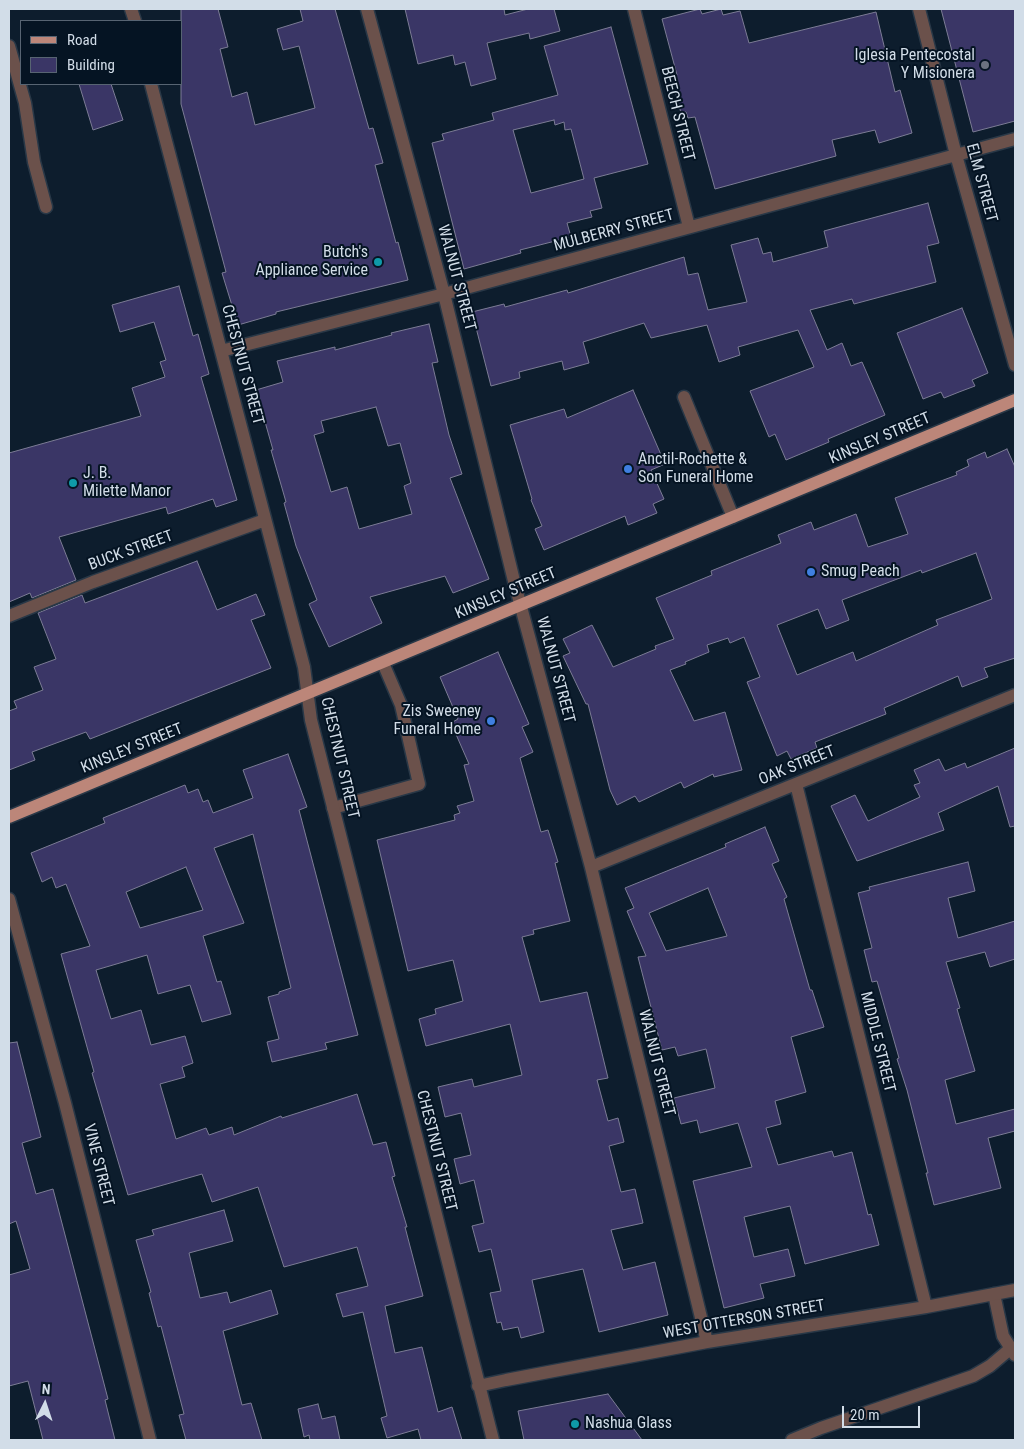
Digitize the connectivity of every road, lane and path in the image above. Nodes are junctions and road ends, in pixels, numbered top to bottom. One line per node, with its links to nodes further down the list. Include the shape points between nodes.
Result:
1 (367, 9): 10 (street, WALNUT STREET)
2 (634, 9): 9 (street, BEECH STREET)
3 (918, 9): 7 (street, ELM STREET)
4 (9, 46): 8 (street, via 25,103 34,162)
5 (151, 85): 11 (street, CHESTNUT STREET)
6 (1015, 139): 7 (street, MULBERRY STREET)
7 (956, 155): 9 (street, MULBERRY STREET); 12 (street, ELM STREET)
8 (46, 206)
9 (689, 227): 10 (street, MULBERRY STREET)
10 (444, 294): 11 (street, MULBERRY STREET); 17 (street, WALNUT STREET)
11 (221, 351): 16 (street, CHESTNUT STREET)
12 (1015, 365)
13 (684, 397): 15 (street)
14 (1015, 400): 15 (main road, KINSLEY STREET)
15 (733, 517): 17 (main road, KINSLEY STREET)
16 (266, 520): 18 (street, BUCK STREET, via 92,582); 20 (street, CHESTNUT STREET, via 304,667)
17 (521, 606): 19 (main road, KINSLEY STREET); 25 (street, WALNUT STREET)
18 (9, 616)
19 (383, 663): 20 (main road, KINSLEY STREET); 23 (street, via 401,706 419,784)
20 (308, 695): 23 (street, CHESTNUT STREET); 24 (main road, KINSLEY STREET)
21 (1015, 695): 22 (street, OAK STREET)
22 (796, 784): 25 (street, OAK STREET); 29 (street, MIDDLE STREET)
23 (333, 808): 32 (street, CHESTNUT STREET)
24 (9, 817)
25 (591, 867): 30 (street, WALNUT STREET)
26 (9, 899): 33 (street, VINE STREET, via 65,1103)
27 (1015, 1290): 28 (street, WEST OTTERSON STREET)
28 (994, 1294): 29 (street, WEST OTTERSON STREET); 31 (street, via 1004,1336)
29 (926, 1307): 30 (street, WEST OTTERSON STREET)
30 (708, 1342): 32 (street, WEST OTTERSON STREET)
31 (1013, 1352): 35 (street, via 964,1380)
32 (478, 1386): 34 (street, CHESTNUT STREET)
33 (150, 1440)
34 (493, 1440)
35 (792, 1440)

